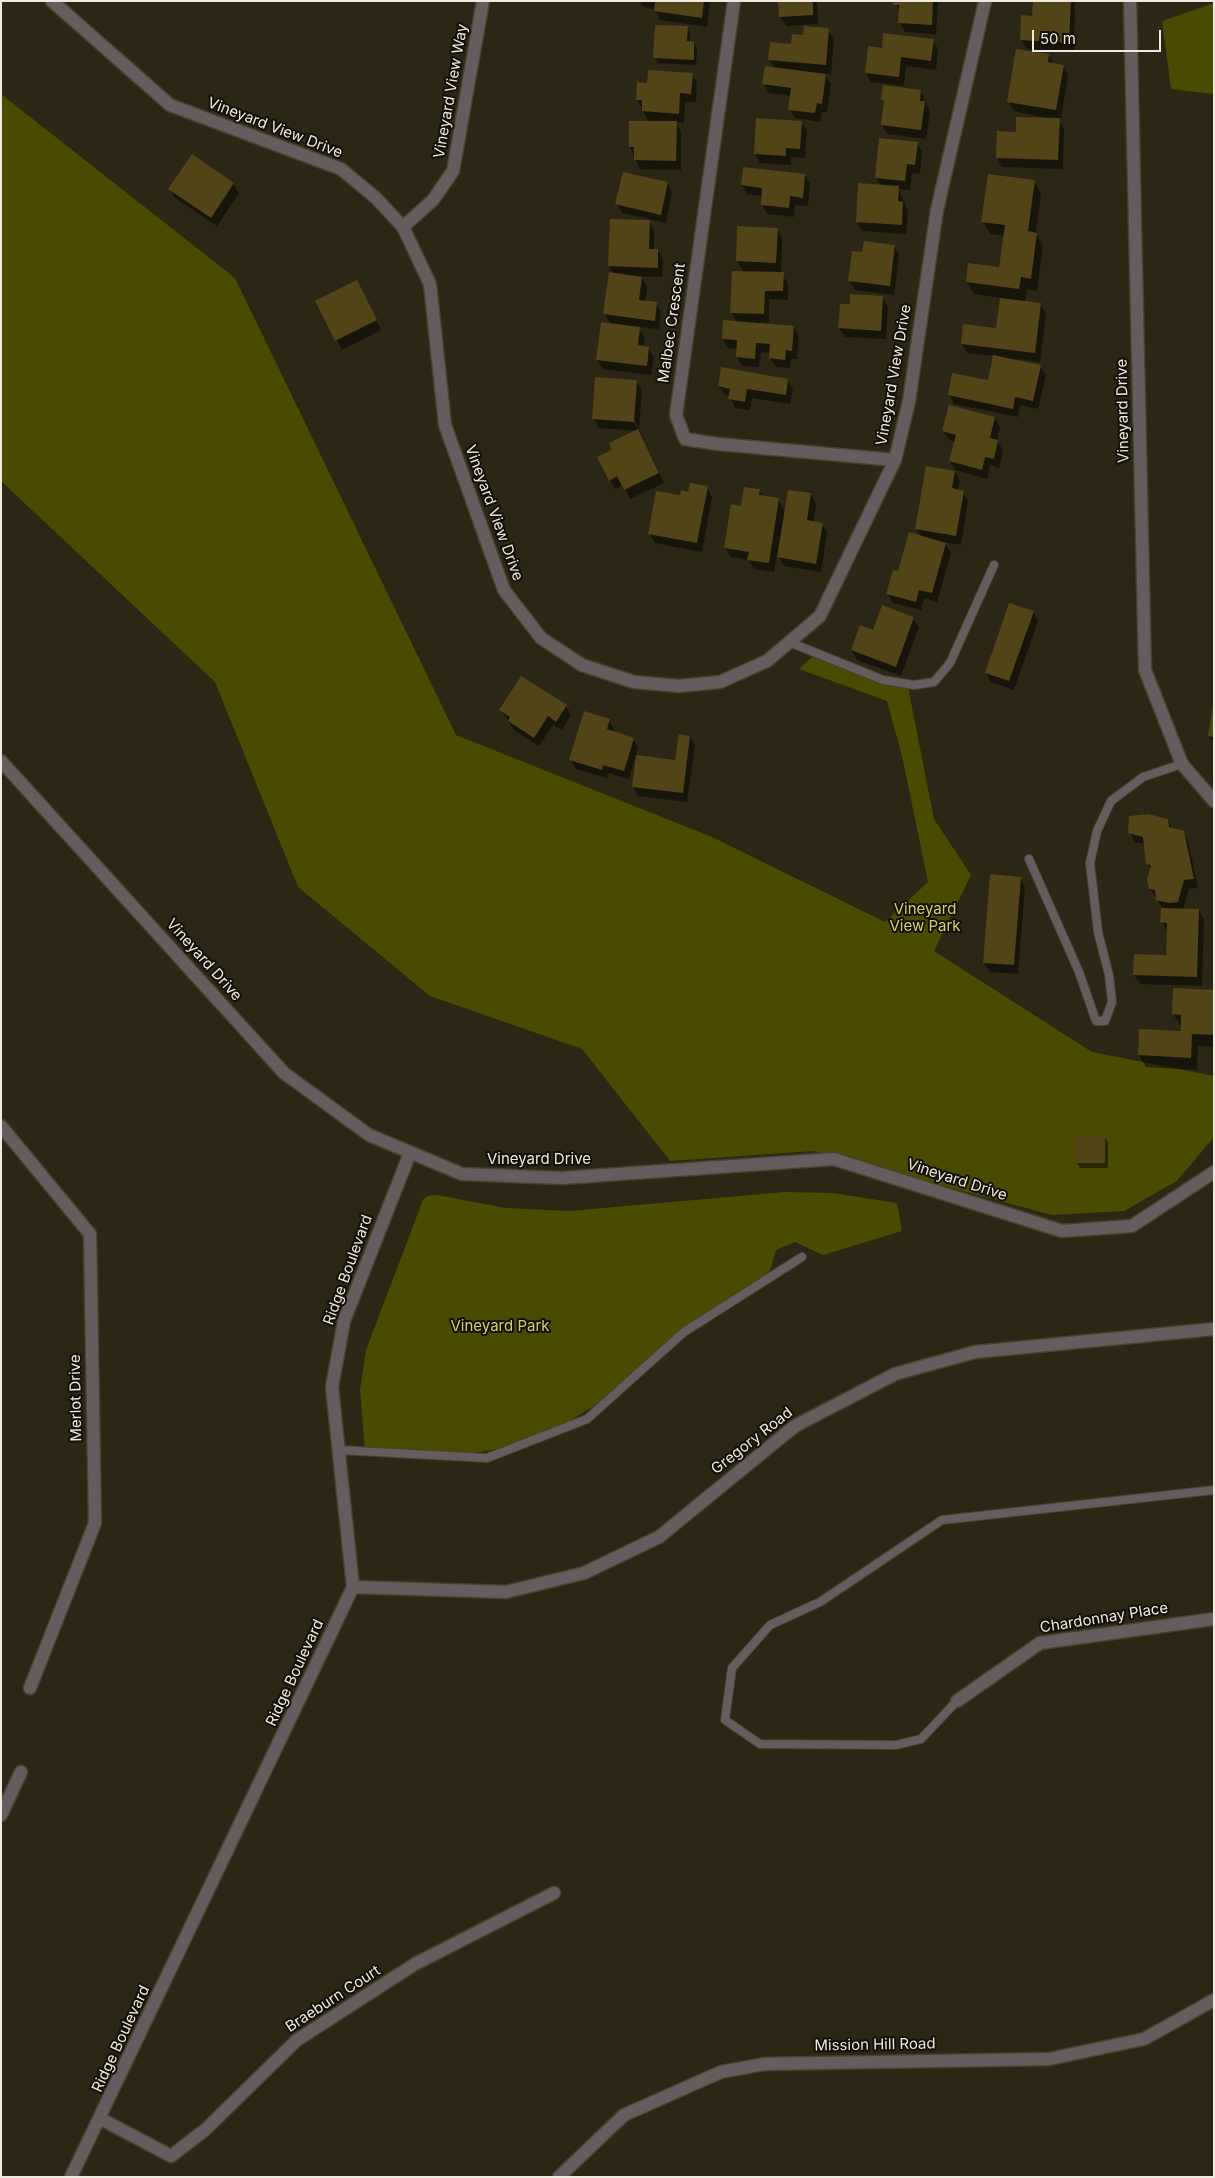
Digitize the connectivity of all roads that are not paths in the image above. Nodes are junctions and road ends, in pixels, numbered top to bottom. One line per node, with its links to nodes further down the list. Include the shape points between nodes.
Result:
1 (52, 1): 6 (street, Vineyard View Drive, via 170,105 341,169 376,198)
2 (483, 1): 6 (street, Vineyard View Way, via 453,171 433,200)
3 (734, 1): 7 (street, Malbec Crescent, via 676,415 685,439)
4 (985, 1): 7 (street, Vineyard View Drive, via 937,210 909,401)
5 (1130, 1): 11 (street, Vineyard Drive, via 1145,670)
6 (403, 227): 9 (street, Vineyard View Drive, via 430,284 445,425 504,590 542,638 582,665 634,682 679,686 720,682 767,661)
7 (895, 460): 9 (street, Vineyard View Drive, via 820,616)
8 (994, 565): 9 (lane, via 950,662 934,682 914,685 883,680)
9 (789, 642)
10 (1, 761): 15 (street, Vineyard Drive, via 284,1073 369,1135)
11 (1182, 764): 12 (street, Vineyard Drive); 13 (lane, via 1143,777 1111,801 1098,831 1090,863 1098,932 1110,975 1112,1002 1105,1021 1096,1021 1079,972)
12 (1214, 801)
13 (1029, 860)
14 (1, 1126): 23 (street, Merlot Drive, via 90,1234 95,1523)
15 (410, 1153): 16 (street, Vineyard Drive, via 462,1174 562,1178 834,1159 1062,1231 1132,1226); 19 (street, Ridge Boulevard, via 344,1320 332,1387)
16 (1214, 1172)
17 (802, 1257): 19 (lane, via 684,1332 587,1419 487,1458)
18 (1214, 1330): 21 (street, Gregory Road, via 975,1352 895,1374 795,1426 659,1537 584,1572 506,1592)
19 (339, 1450): 21 (street, Ridge Boulevard)
20 (1214, 1490): 24 (lane, via 942,1520 820,1602 770,1625 732,1668 725,1720 760,1744 896,1745 921,1739)
21 (353, 1587): 29 (street, Ridge Boulevard)
22 (1214, 1619): 24 (street, Chardonnay Place, via 1040,1643)
23 (30, 1688)
24 (957, 1701)
25 (21, 1772): 26 (street)
26 (1, 1815)
27 (554, 1893): 29 (street, Braeburn Court, via 415,1964 297,2040 205,2130 171,2156)
28 (1214, 2000): 31 (street, Mission Hill Road, via 1144,2039 1049,2059 764,2064 720,2072 624,2115)
29 (101, 2119): 30 (street, Ridge Boulevard)
30 (71, 2177)
31 (559, 2177)

